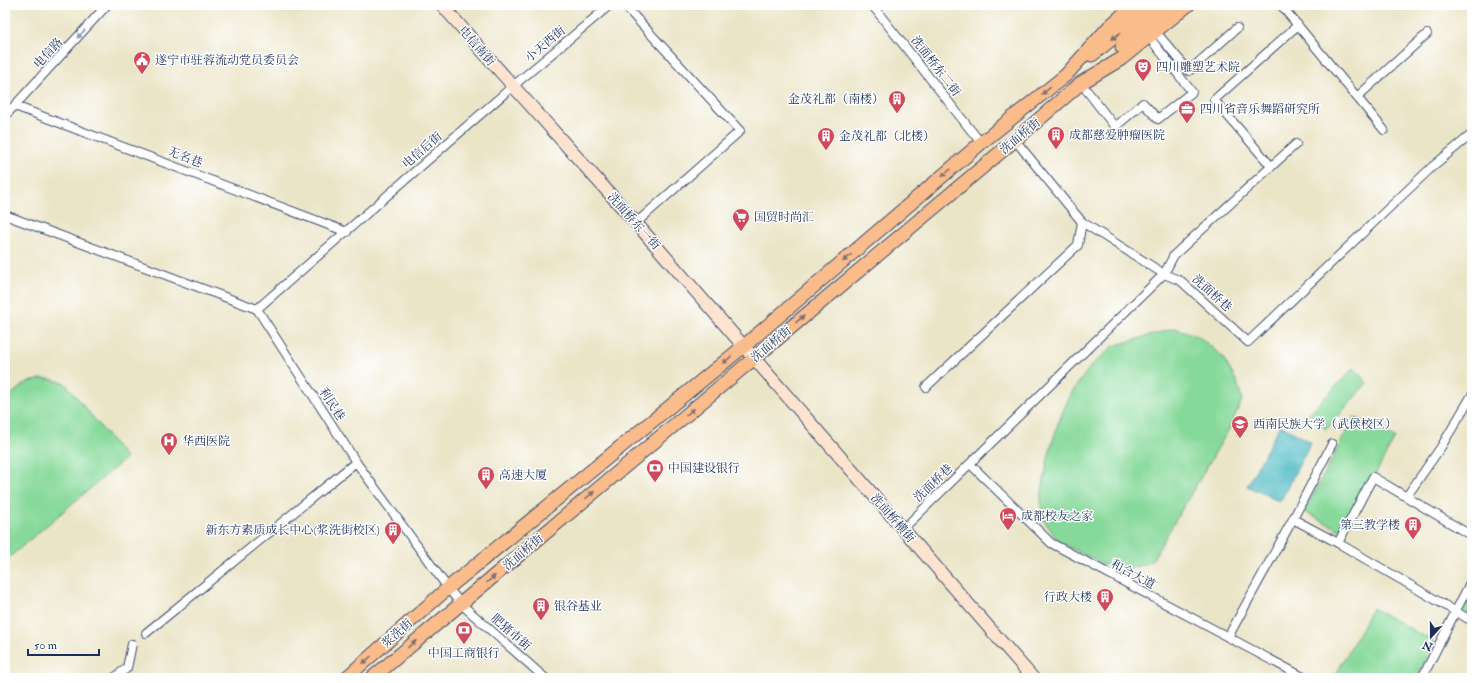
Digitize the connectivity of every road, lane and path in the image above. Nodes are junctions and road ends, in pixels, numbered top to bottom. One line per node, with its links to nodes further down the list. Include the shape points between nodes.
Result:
1 (108, 5): 18 (street, 电信路, one-way to 18)
2 (442, 5): 16 (street, 电信南街)
3 (610, 5): 16 (street, 小天西街)
4 (624, 5): 28 (street, via 740,131)
5 (872, 5): 23 (street, 洗面桥东二街)
6 (1134, 5): 14 (main road, 洗面桥街, via 1109,27)
7 (1171, 5): 10 (main road)
8 (1188, 5): 10 (main road, 洗面桥街)
9 (1281, 5): 11 (street)
10 (1152, 21): 12 (street, via 1189,71); 14 (main road, 洗面桥街, one-way to 14); 15 (main road, 洗面桥街); 15 (main road, 洗面桥街, via 1120,59); 15 (street, via 1192,92 1158,119 1143,103 1115,127)
11 (1298, 25): 17 (street); 25 (street, via 1214,100)
12 (1237, 28)
13 (1427, 34): 17 (street)
14 (1066, 75): 23 (main road, 洗面桥街, one-way to 23)
15 (1081, 83): 22 (main road, 洗面桥街)
16 (513, 86): 28 (street, 洗面桥东一街); 29 (street, 电信后街)
17 (1357, 97): 20 (street)
18 (15, 106): 19 (street, 电信路); 29 (street, 无名巷)
19 (5, 116)
20 (1384, 130)
21 (1472, 134): 30 (street, 洗面桥巷, via 1433,166 1248,342 1181,281)
22 (1015, 140): 27 (street); 33 (main road, 洗面桥街, one-way to 22)
23 (981, 143): 32 (main road, 洗面桥街, one-way to 32)
24 (1296, 144): 25 (street)
25 (1271, 166): 30 (street, via 1174,255)
26 (5, 216): 31 (street)
27 (1082, 222): 30 (street); 34 (street, via 1078,245)
28 (636, 223): 32 (street, 洗面桥东一街)
29 (347, 232): 31 (street)
30 (1164, 274): 38 (street, 洗面桥巷)
31 (257, 310): 37 (street, 利民巷)
32 (744, 346): 33 (street, 洗面桥东一街); 45 (main road, 洗面桥街, one-way to 45)
33 (753, 359): 41 (street, 洗面桥横街); 46 (main road, 洗面桥街, one-way to 33)
34 (926, 387)
35 (1472, 395): 39 (street, via 1441,447)
36 (1332, 444): 40 (street)
37 (356, 462): 45 (street, 利民巷); 49 (street)
38 (970, 464): 41 (street, 洗面桥巷); 50 (street, 和合大道, via 1051,543)
39 (1407, 496): 42 (street); 43 (street, via 1373,477)
40 (1293, 519): 43 (street); 50 (street)
41 (903, 529): 56 (street, 洗面桥横街)
42 (1472, 536)
43 (1338, 543): 47 (street)
44 (1472, 579): 47 (street)
45 (448, 588): 46 (street, 利民巷); 53 (main road, 浆洗街, one-way to 53)
46 (461, 604): 54 (main road, 浆洗街, one-way to 46); 55 (street, 肥猪市街)
47 (1455, 612): 48 (street); 58 (street)
48 (1472, 621)
49 (146, 633)
50 (1228, 637): 57 (street, 和合大道)
51 (132, 644): 52 (street, via 127,668)
52 (114, 678)
53 (346, 678)
54 (372, 678)
55 (545, 678)
56 (1033, 678)
57 (1305, 678)
58 (1422, 678)

